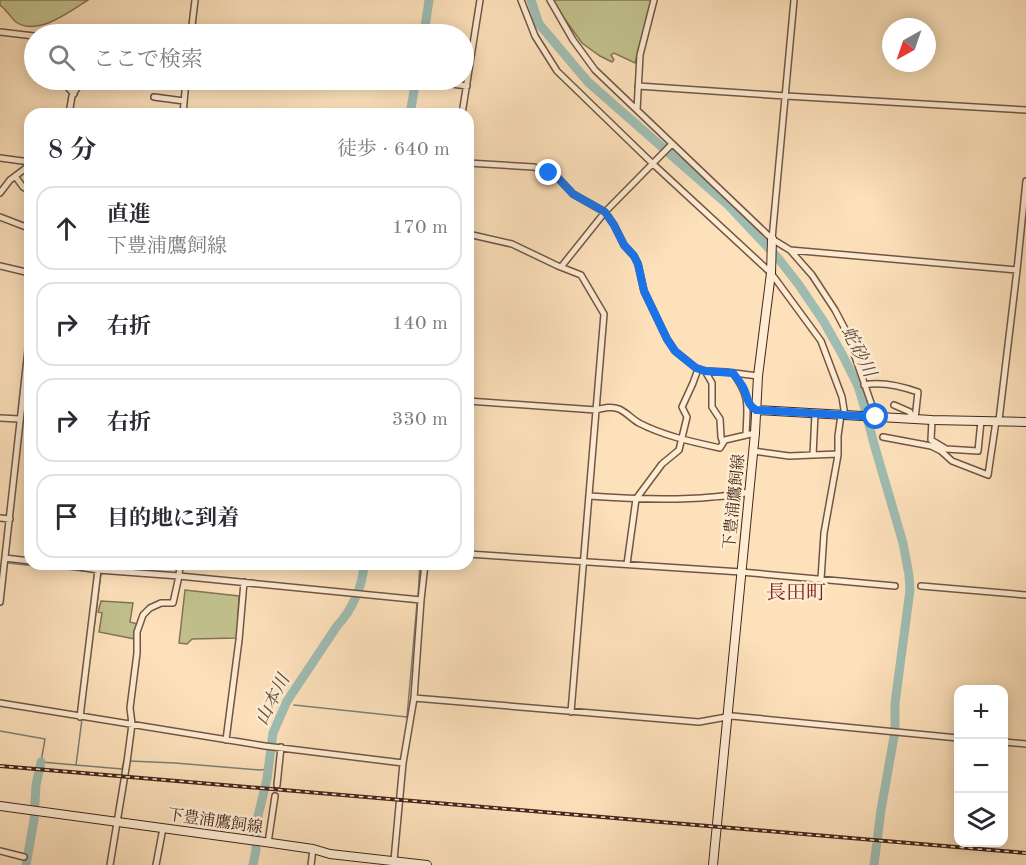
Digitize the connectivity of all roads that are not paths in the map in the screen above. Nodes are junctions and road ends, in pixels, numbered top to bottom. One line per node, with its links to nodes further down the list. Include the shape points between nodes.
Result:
1 (195, 0): 7 (street)
2 (480, 0): 10 (street)
3 (521, 0): 28 (street, via 535,36 557,71)
4 (550, 0): 23 (street, via 595,70)
5 (654, 0): 11 (street, via 640,55)
6 (794, 0): 17 (street)
7 (192, 24)
8 (0, 32): 9 (street)
9 (24, 35)
10 (474, 37)
11 (638, 86): 17 (street); 23 (street)
12 (70, 90): 16 (street)
13 (76, 90): 16 (street)
14 (185, 90): 19 (street)
15 (465, 90): 22 (street)
16 (74, 94): 20 (street)
17 (786, 96): 24 (street); 39 (street)
18 (153, 97): 19 (street)
19 (184, 101): 21 (street)
20 (70, 108)
21 (183, 108)
22 (463, 108)
23 (636, 110): 25 (street)
24 (1026, 110)
25 (672, 144): 28 (street); 39 (street)
26 (0, 158): 27 (street)
27 (24, 162)
28 (652, 163): 35 (street); 46 (street)
29 (474, 164): 35 (street, via 534,167 559,179 573,194)
30 (24, 168): 31 (street)
31 (15, 176): 33 (street); 34 (street)
32 (1026, 181): 40 (street)
33 (24, 188)
34 (0, 193)
35 (605, 212): 43 (street); 47 (street, via 638,264 644,291 667,339 683,359)
36 (0, 217): 37 (street)
37 (24, 226)
38 (474, 235): 43 (street, via 512,244)
39 (772, 239): 41 (street); 46 (main road, 下豊浦鷹飼線)
40 (1023, 241): 44 (street)
41 (790, 249): 44 (street); 52 (street, via 835,310)
42 (0, 266): 45 (street)
43 (561, 267): 56 (street, via 581,274 604,314)
44 (1017, 270): 66 (street)
45 (24, 272)
46 (771, 273): 50 (main road, 下豊浦鷹飼線); 59 (street, via 821,341 842,397)
47 (698, 369): 48 (street); 71 (street, via 682,407 687,417)
48 (705, 371): 49 (street); 72 (street, via 712,383 712,407 720,419)
49 (733, 373): 50 (street); 54 (street)
50 (758, 376): 57 (main road, 下豊浦鷹飼線)
51 (24, 384): 62 (street)
52 (864, 385): 60 (street); 63 (street, via 874,382 918,392)
53 (474, 401): 56 (street)
54 (748, 401): 57 (street); 69 (street)
55 (894, 405): 63 (street, via 910,412)
56 (596, 410): 71 (street, via 620,410); 77 (street)
57 (756, 410): 58 (main road); 68 (main road, 下豊浦鷹飼線)
58 (815, 414): 59 (main road); 75 (street)
59 (843, 415): 60 (main road); 74 (street)
60 (876, 417): 63 (main road)
61 (0, 418): 62 (street)
62 (20, 419): 80 (street)
63 (914, 419): 64 (main road)
64 (932, 420): 65 (main road); 65 (street, via 931,440 946,449 968,451 978,450)
65 (981, 421): 66 (main road)
66 (997, 421): 67 (main road); 70 (street, via 988,475 952,461 931,446)
67 (1026, 422)
68 (755, 433): 69 (street); 73 (main road, 下豊浦鷹飼線)
69 (746, 435): 72 (street)
70 (883, 437)
71 (681, 438): 72 (street, via 720,448); 78 (street, via 679,450 662,464)
72 (723, 443)
73 (753, 451): 75 (street); 76 (main road, 下豊浦鷹飼線)
74 (838, 454): 75 (street); 91 (street, via 824,533)
75 (813, 455)
76 (749, 492): 78 (street, via 691,499); 89 (main road, 下豊浦鷹飼線)
77 (589, 496): 78 (street); 84 (street)
78 (636, 499): 85 (street)
79 (0, 518): 80 (street)
80 (9, 519): 82 (street)
81 (474, 554): 84 (street)
82 (5, 558): 83 (street); 97 (street)
83 (24, 560)
84 (583, 562): 85 (street); 100 (street)
85 (627, 564): 89 (street)
86 (98, 570): 90 (street); 102 (street)
87 (180, 570): 90 (street)
88 (424, 570): 96 (street)
89 (741, 572): 91 (street); 101 (main road, 下豊浦鷹飼線)
90 (179, 576): 92 (street); 103 (street, via 173,603 150,608 138,627)
91 (821, 579): 93 (street)
92 (244, 582): 96 (street); 105 (street)
93 (895, 586)
94 (921, 586): 95 (street)
95 (1026, 595)
96 (420, 600): 98 (street)
97 (0, 602)
98 (414, 698): 100 (street); 109 (street)
99 (0, 703): 102 (street)
100 (571, 712): 101 (street, via 699,722)
101 (728, 716): 104 (street); 124 (main road, 下豊浦鷹飼線)
102 (80, 717): 103 (street)
103 (132, 723): 105 (street); 113 (street)
104 (954, 738)
105 (226, 740): 108 (street)
106 (1008, 742): 107 (street)
107 (1026, 744)
108 (279, 747): 109 (street); 110 (street)
109 (403, 763): 119 (street)
110 (277, 785)
111 (275, 796): 115 (street)
112 (0, 806): 113 (main road, 下豊浦鷹飼線)
113 (117, 823): 114 (main road, 下豊浦鷹飼線); 120 (street)
114 (163, 828): 115 (main road, 下豊浦鷹飼線); 121 (street)
115 (265, 842): 116 (main road, 下豊浦鷹飼線)
116 (313, 849): 119 (main road, 下豊浦鷹飼線); 122 (street)
117 (0, 851): 118 (street)
118 (24, 857)
119 (394, 860): 123 (main road, 下豊浦鷹飼線)
120 (110, 865)
121 (156, 865)
122 (311, 865)
123 (427, 865)
124 (713, 865)

